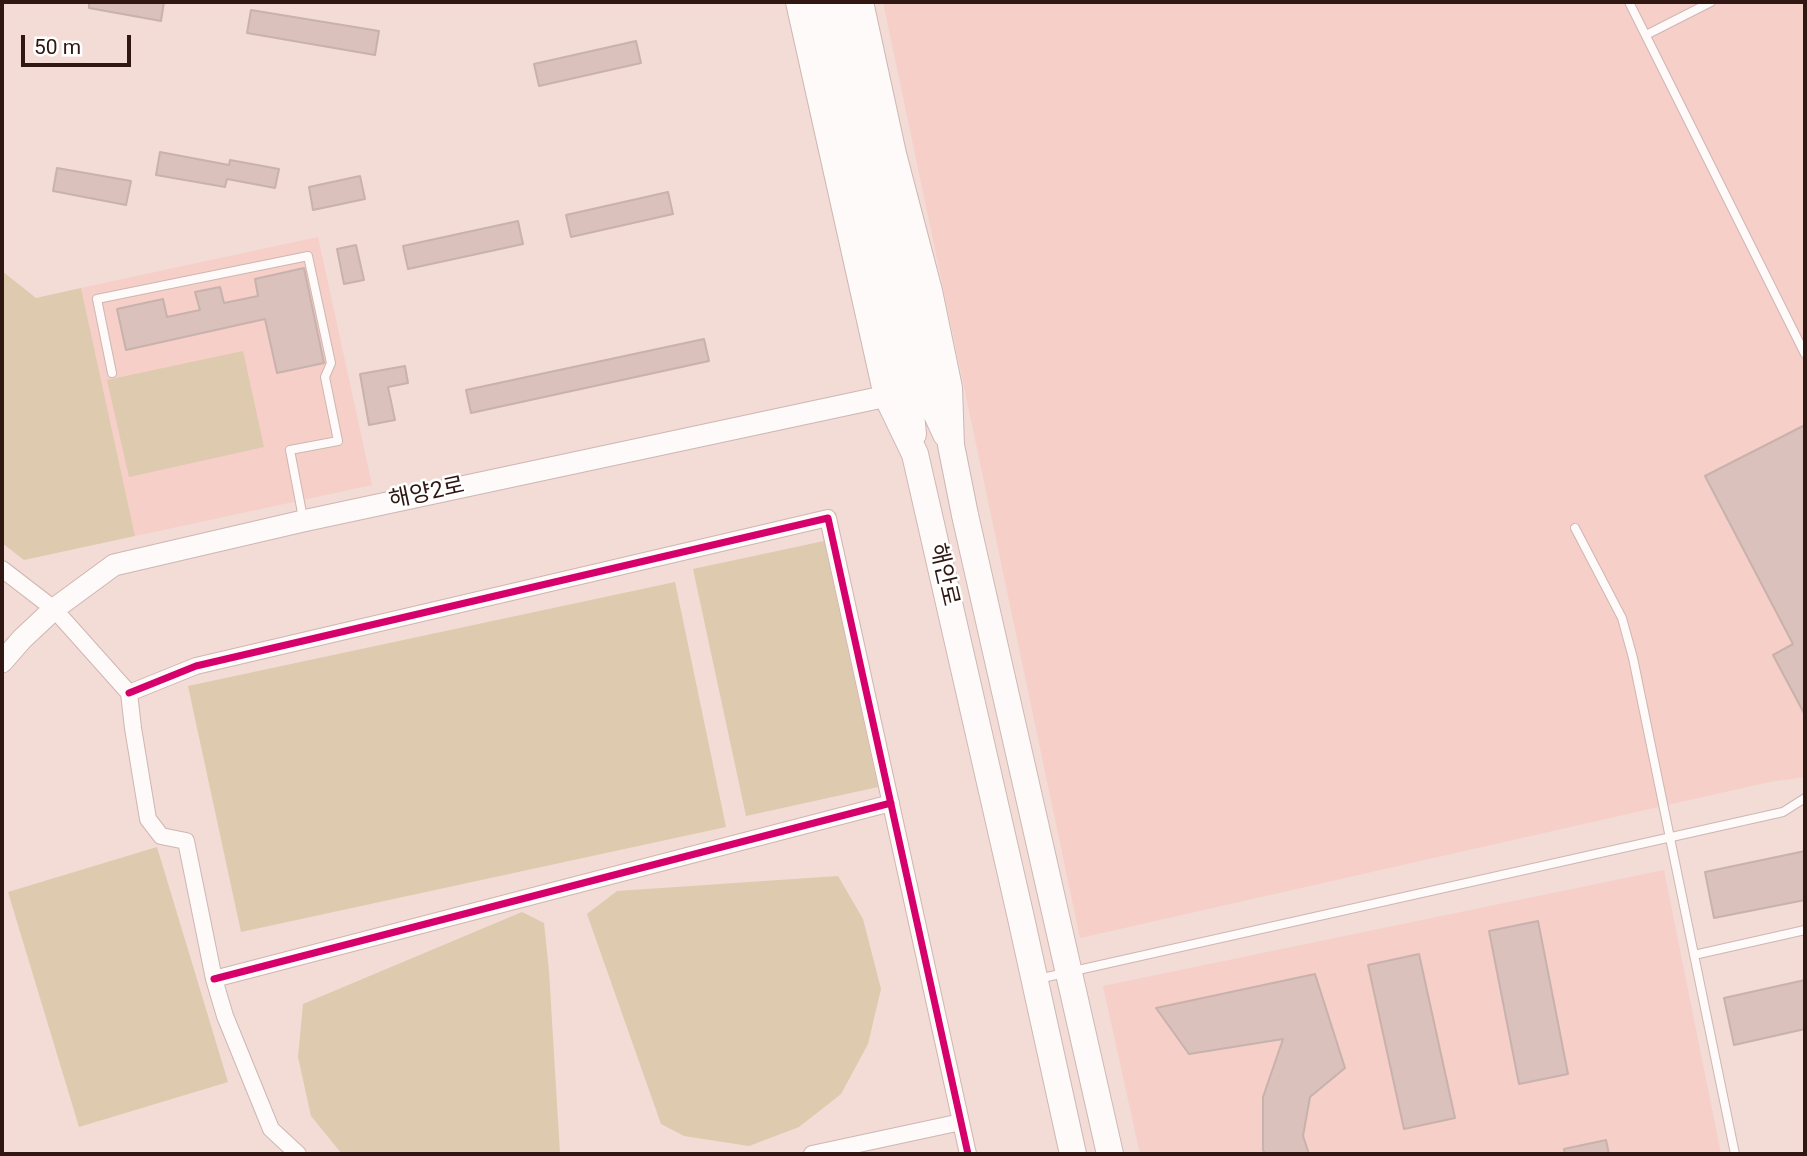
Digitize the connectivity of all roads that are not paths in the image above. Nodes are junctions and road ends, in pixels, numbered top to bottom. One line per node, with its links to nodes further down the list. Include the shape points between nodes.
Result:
1 (799, 2): 10 (main road, 해안로)
2 (820, 2): 12 (main road, via 909,393)
3 (839, 2): 11 (main road, via 928,395)
4 (860, 2): 11 (main road, 해안로, via 936,323 949,388)
5 (1629, 2): 7 (lane)
6 (1711, 2): 7 (lane)
7 (1646, 36): 8 (lane)
8 (1805, 354)
9 (113, 373): 13 (lane, via 97,299 308,256 331,363 325,377 338,441 290,450)
10 (887, 396): 12 (main road, 해안로); 13 (street, 해양2로)
11 (951, 445): 24 (main road, 해안로)
12 (915, 454): 26 (main road, 해안로)
13 (303, 521): 16 (street, 해양2로, via 114,565)
14 (1575, 528): 21 (lane, via 1622,618)
15 (2, 569): 16 (street)
16 (54, 608): 17 (street, 해양2로); 18 (street)
17 (2, 662)
18 (129, 693): 20 (street, via 196,666 828,518); 25 (street, via 148,819 161,836 186,841)
19 (1805, 798): 21 (lane, via 1783,812)
20 (891, 803): 25 (street); 27 (street)
21 (1670, 837): 23 (lane); 24 (lane)
22 (1805, 930): 23 (lane)
23 (1694, 955): 33 (lane)
24 (1069, 972): 26 (lane); 32 (main road, 해안로)
25 (214, 979): 28 (street, via 271,1129)
26 (1035, 980): 31 (main road, 해안로)
27 (961, 1122): 29 (street); 30 (street)
28 (298, 1154)
29 (812, 1154)
30 (968, 1154)
31 (1073, 1154)
32 (1110, 1154)
33 (1735, 1154)

